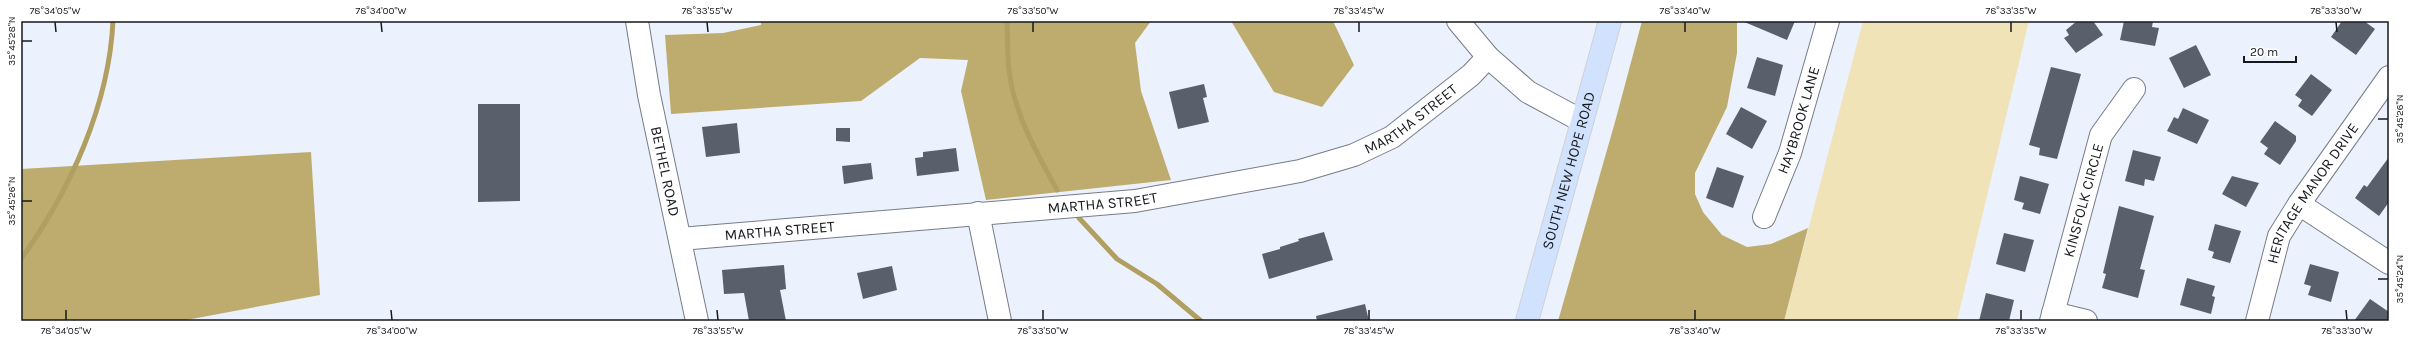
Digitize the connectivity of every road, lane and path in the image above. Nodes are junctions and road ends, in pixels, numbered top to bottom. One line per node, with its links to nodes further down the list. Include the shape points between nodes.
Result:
1 (637, 21): 12 (street, BETHEL ROAD, via 649,95)
2 (1458, 21): 5 (street)
3 (1610, 21): 8 (main road, SOUTH NEW HOPE ROAD)
4 (1828, 21): 11 (street, HAYBROOK LANE, via 1790,153)
5 (1488, 57): 8 (street, via 1528,92); 10 (street, MARTHA STREET, via 1471,75 1392,138 1354,156 1300,172 1134,201)
6 (2389, 77): 9 (street, HERITAGE MANOR DRIVE)
7 (2134, 89): 14 (street, KINSFOLK CIRCLE, via 2101,135)
8 (1582, 121): 17 (main road, SOUTH NEW HOPE ROAD)
9 (2299, 204): 13 (street); 19 (street, HERITAGE MANOR DRIVE, via 2279,236)
10 (978, 213): 12 (street, MARTHA STREET); 16 (street)
11 (1764, 217)
12 (680, 240): 15 (street, BETHEL ROAD)
13 (2389, 263)
14 (2052, 317): 18 (street)
15 (697, 321)
16 (1000, 321)
17 (1527, 321)
18 (2086, 321)
19 (2257, 321)

